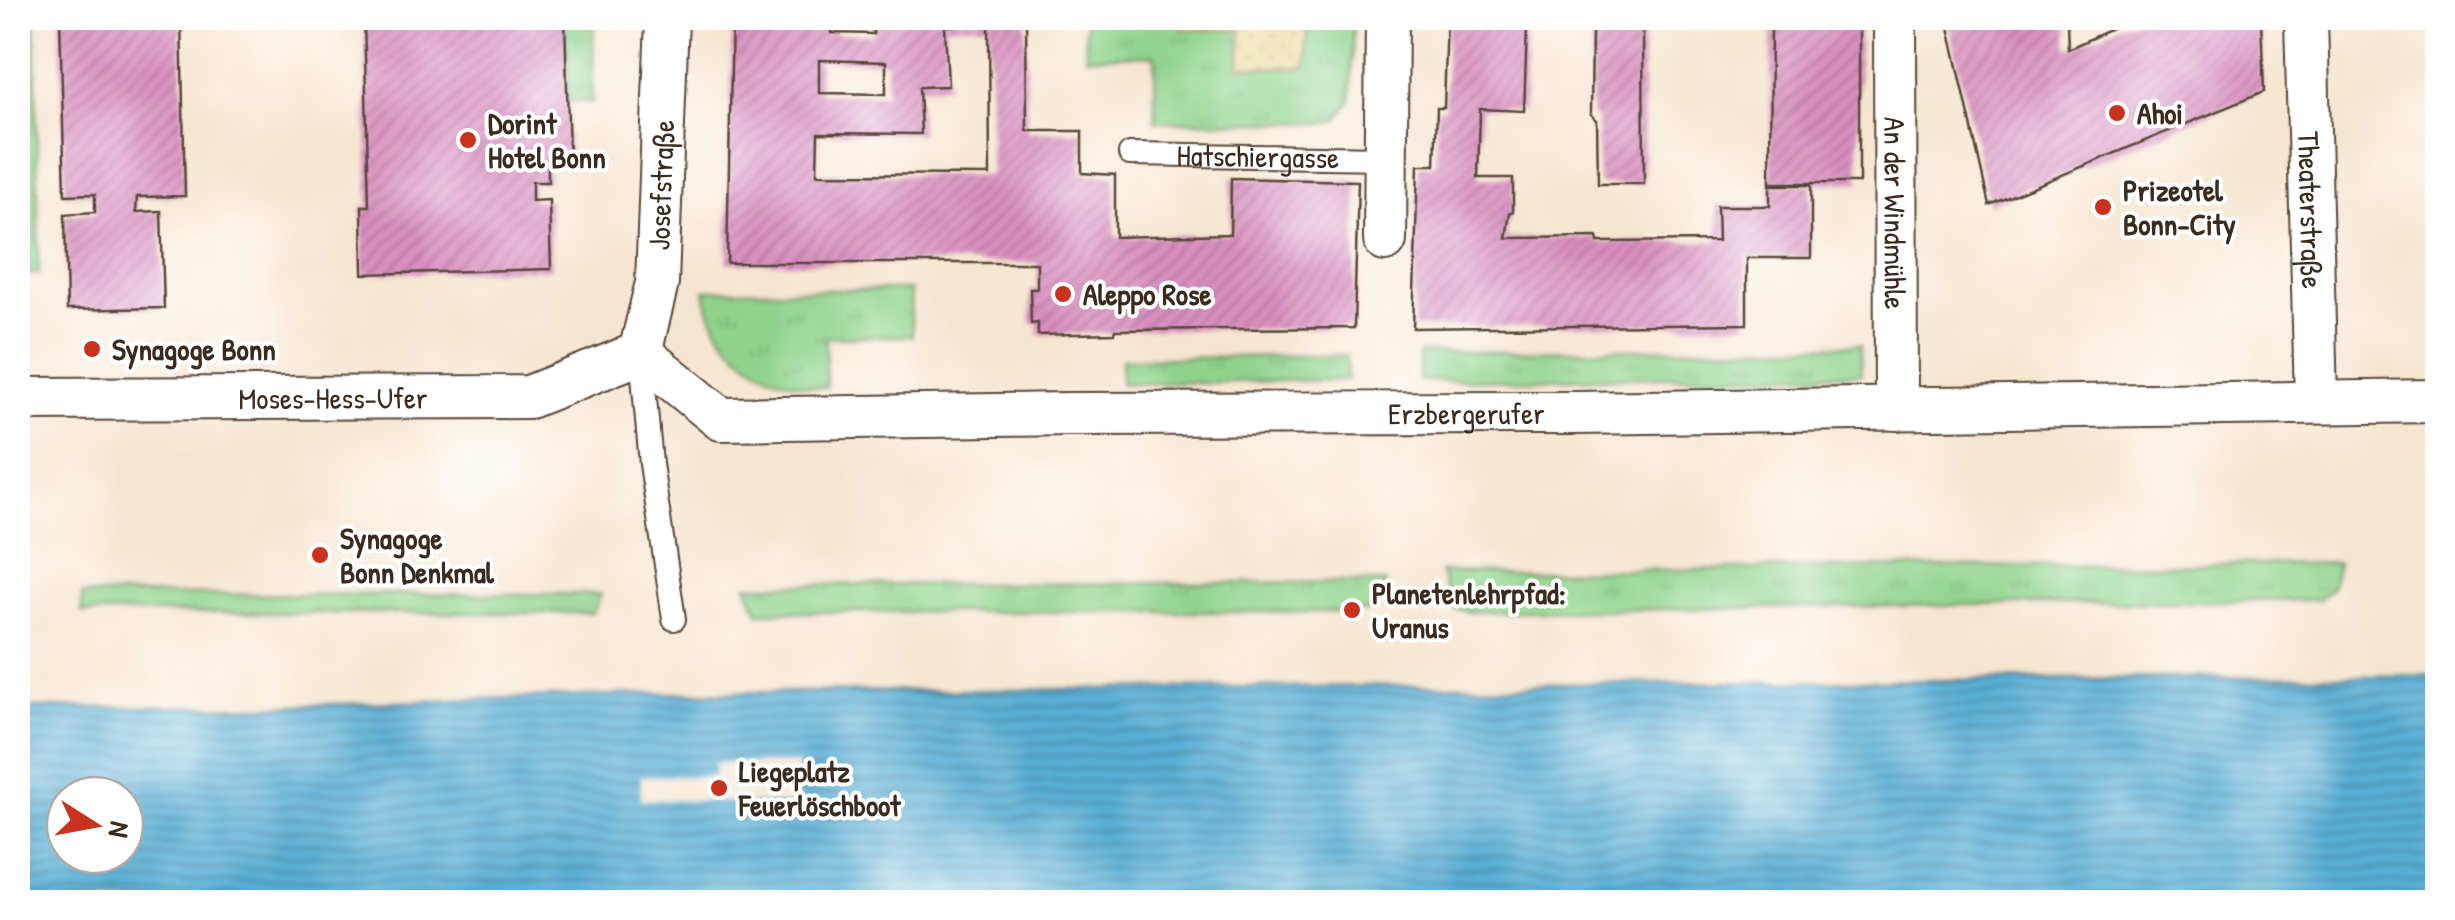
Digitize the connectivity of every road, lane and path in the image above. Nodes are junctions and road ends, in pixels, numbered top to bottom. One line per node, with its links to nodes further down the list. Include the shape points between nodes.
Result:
1 (667, 18): 8 (street, Josefstraße, via 657,283)
2 (1387, 18): 6 (street)
3 (1895, 18): 12 (street, An der Windmühle)
4 (2306, 18): 11 (street, Theaterstraße)
5 (1130, 154): 6 (lane, Hatschiergasse)
6 (1385, 158): 7 (street)
7 (1385, 240)
8 (640, 353): 9 (street, Moses-Hess-Ufer, via 530,397); 12 (street, Erzbergerufer, via 721,419); 13 (lane)
9 (18, 399)
10 (2438, 400): 11 (street, Erzbergerufer)
11 (2316, 402): 12 (street, Erzbergerufer)
12 (1896, 409)
13 (674, 618)

